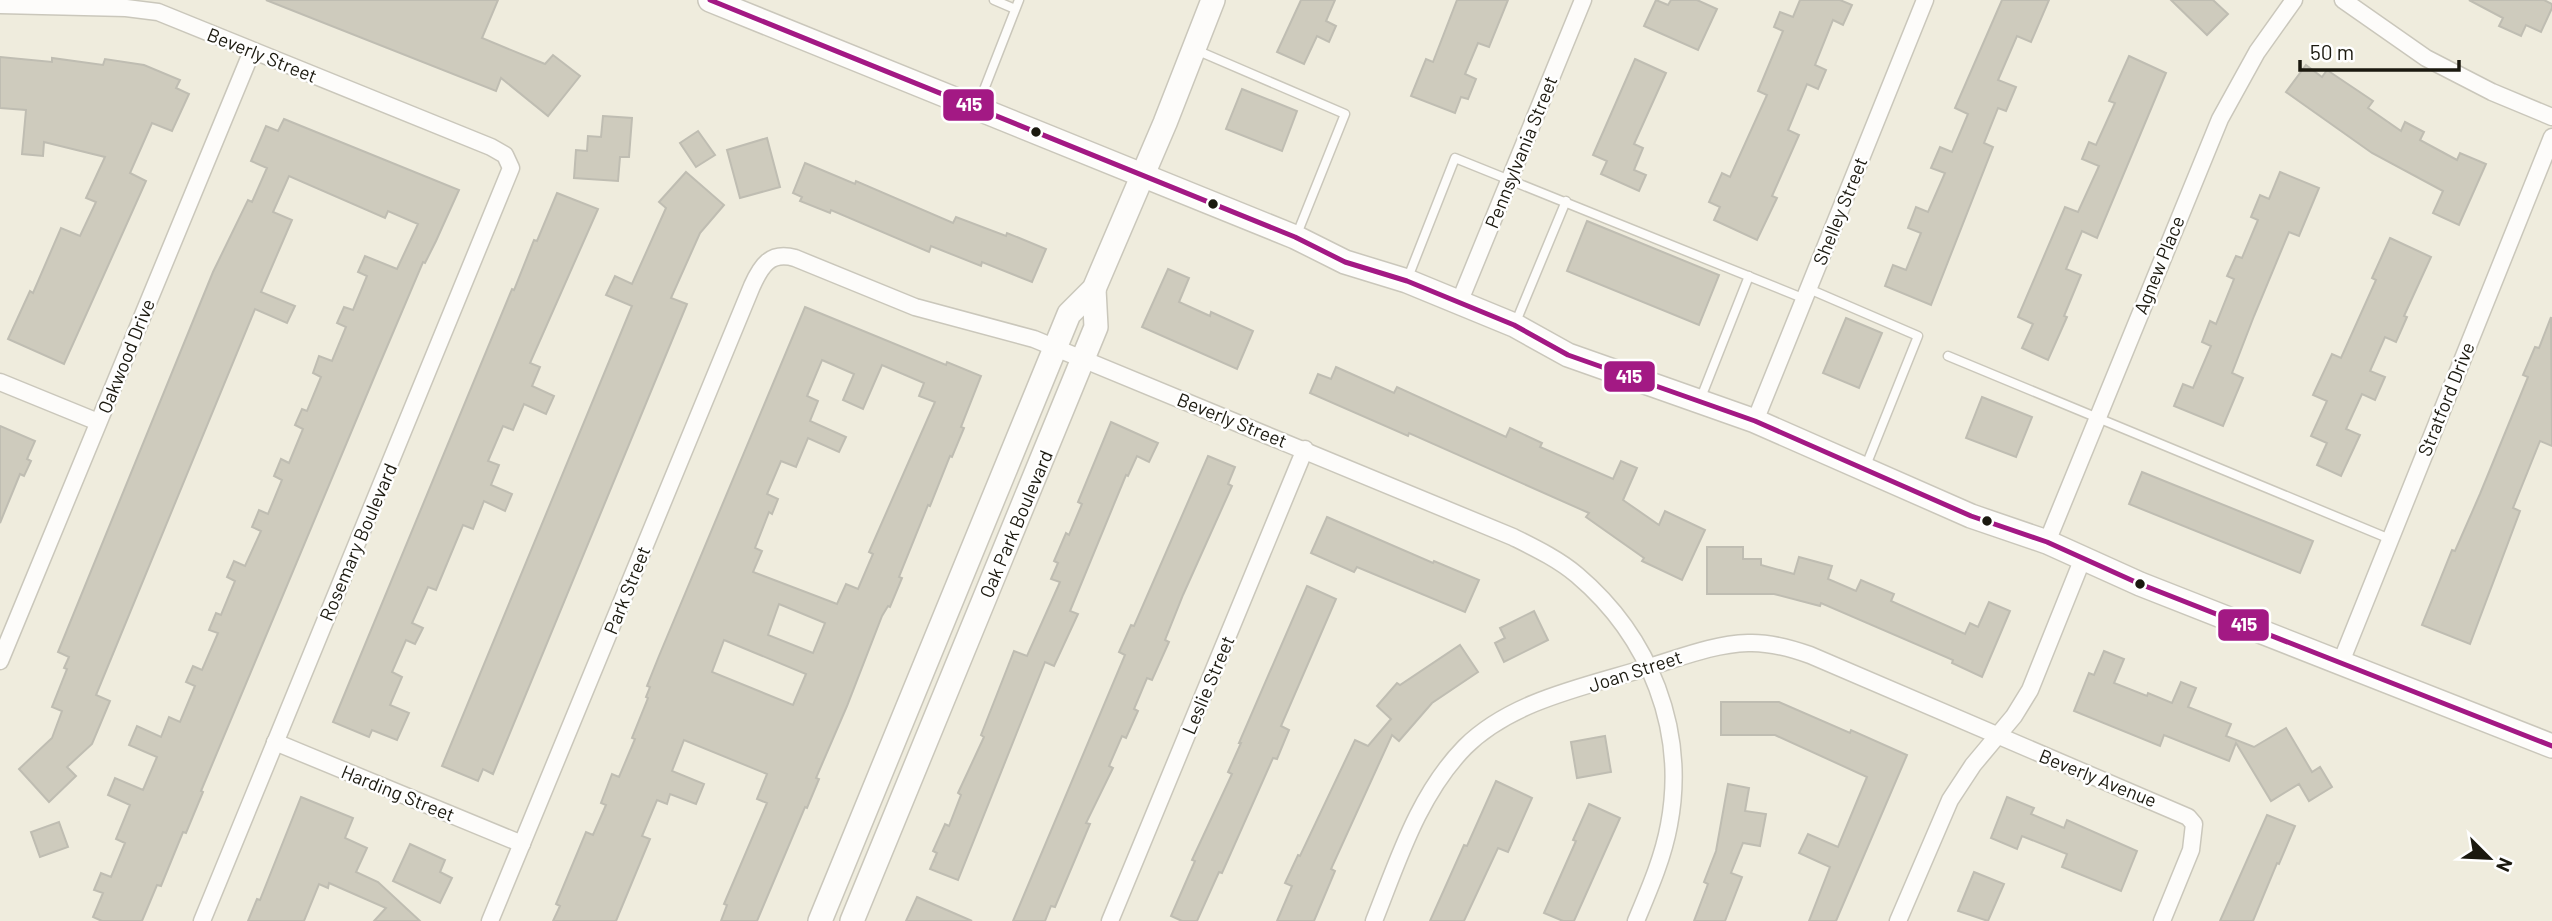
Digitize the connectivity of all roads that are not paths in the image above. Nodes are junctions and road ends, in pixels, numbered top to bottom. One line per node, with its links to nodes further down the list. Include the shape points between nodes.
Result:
1 (710, 0): 12 (main road)
2 (994, 0): 8 (lane)
3 (1213, 0): 10 (main road, Oak Park Boulevard)
4 (1583, 0): 17 (street, Pennsylvania Street)
5 (1926, 0): 24 (street, Shelley Street)
6 (2294, 0): 32 (street, Agnew Place, via 2257,52 2220,119)
7 (2343, 0): 13 (street, via 2426,58)
8 (1017, 4): 12 (lane)
9 (0, 5): 11 (street, Beverly Street, via 158,12)
10 (1193, 49): 16 (main road, Oak Park Boulevard); 19 (lane, via 1345,114)
11 (252, 51): 15 (street, Beverly Street, via 491,147); 34 (street, Oakwood Drive)
12 (977, 107): 16 (main road)
13 (2552, 117)
14 (2552, 137): 37 (street, Stratford Drive)
15 (509, 162): 44 (street, Rosemary Boulevard, via 508,181)
16 (1141, 175): 19 (main road); 23 (main road, Oak Park Boulevard)
17 (1511, 179): 18 (lane); 22 (lane, via 1455,158); 25 (street, Pennsylvania Street)
18 (1566, 201): 21 (lane); 26 (lane)
19 (1296, 237): 22 (main road, via 1345,262)
20 (767, 261): 27 (street, Beverly Street, via 791,257 915,307); 48 (street, Park Street, via 752,286)
21 (1749, 276): 24 (lane); 31 (lane)
22 (1407, 281): 25 (main road)
23 (1094, 289): 27 (main road, Oak Park Boulevard, via 1069,314); 29 (main road, Oak Park Boulevard, via 1096,327)
24 (1807, 294): 33 (street, Shelley Street); 36 (lane, via 1918,337)
25 (1459, 303): 26 (main road)
26 (1514, 326): 31 (main road, via 1568,355)
27 (1055, 348): 29 (street, Beverly Street); 45 (main road, Oak Park Boulevard)
28 (1948, 356): 32 (lane)
29 (1084, 359): 35 (street, Beverly Street); 47 (main road, Oak Park Boulevard)
30 (0, 382): 34 (street)
31 (1700, 400): 33 (main road)
32 (2097, 419): 37 (lane); 38 (street, Agnew Place)
33 (1755, 421): 36 (main road)
34 (98, 422): 40 (street, Oakwood Drive)
35 (1305, 449): 42 (street, Beverly Street, via 1546,554 1601,598); 53 (street, Leslie Street)
36 (1865, 468): 38 (main road, via 1971,516)
37 (2389, 539): 41 (street, Stratford Drive)
38 (2047, 542): 39 (main road)
39 (2083, 558): 41 (main road); 43 (street, via 2030,690)
40 (0, 661)
41 (2341, 662): 46 (main road)
42 (1650, 667): 43 (street, Joan Street, via 1727,645 1776,645 1810,655); 54 (street, Joan Street, via 1514,713 1465,747 1418,814); 55 (street, Beverly Street, via 1669,728 1673,794 1664,848)
43 (1999, 737): 56 (street, via 1950,800); 57 (street, Beverly Avenue, via 2179,811 2194,824 2191,850)
44 (275, 742): 48 (street, Harding Street); 49 (street, Rosemary Boulevard)
45 (893, 745): 47 (street); 51 (main road, Oak Park Boulevard)
46 (2552, 746)
47 (919, 756): 52 (main road, Oak Park Boulevard)
48 (522, 844): 50 (street, Park Street)
49 (202, 921)
50 (490, 921)
51 (821, 921)
52 (852, 921)
53 (1110, 921)
54 (1374, 921)
55 (1636, 921)
56 (1898, 921)
57 (2162, 921)

